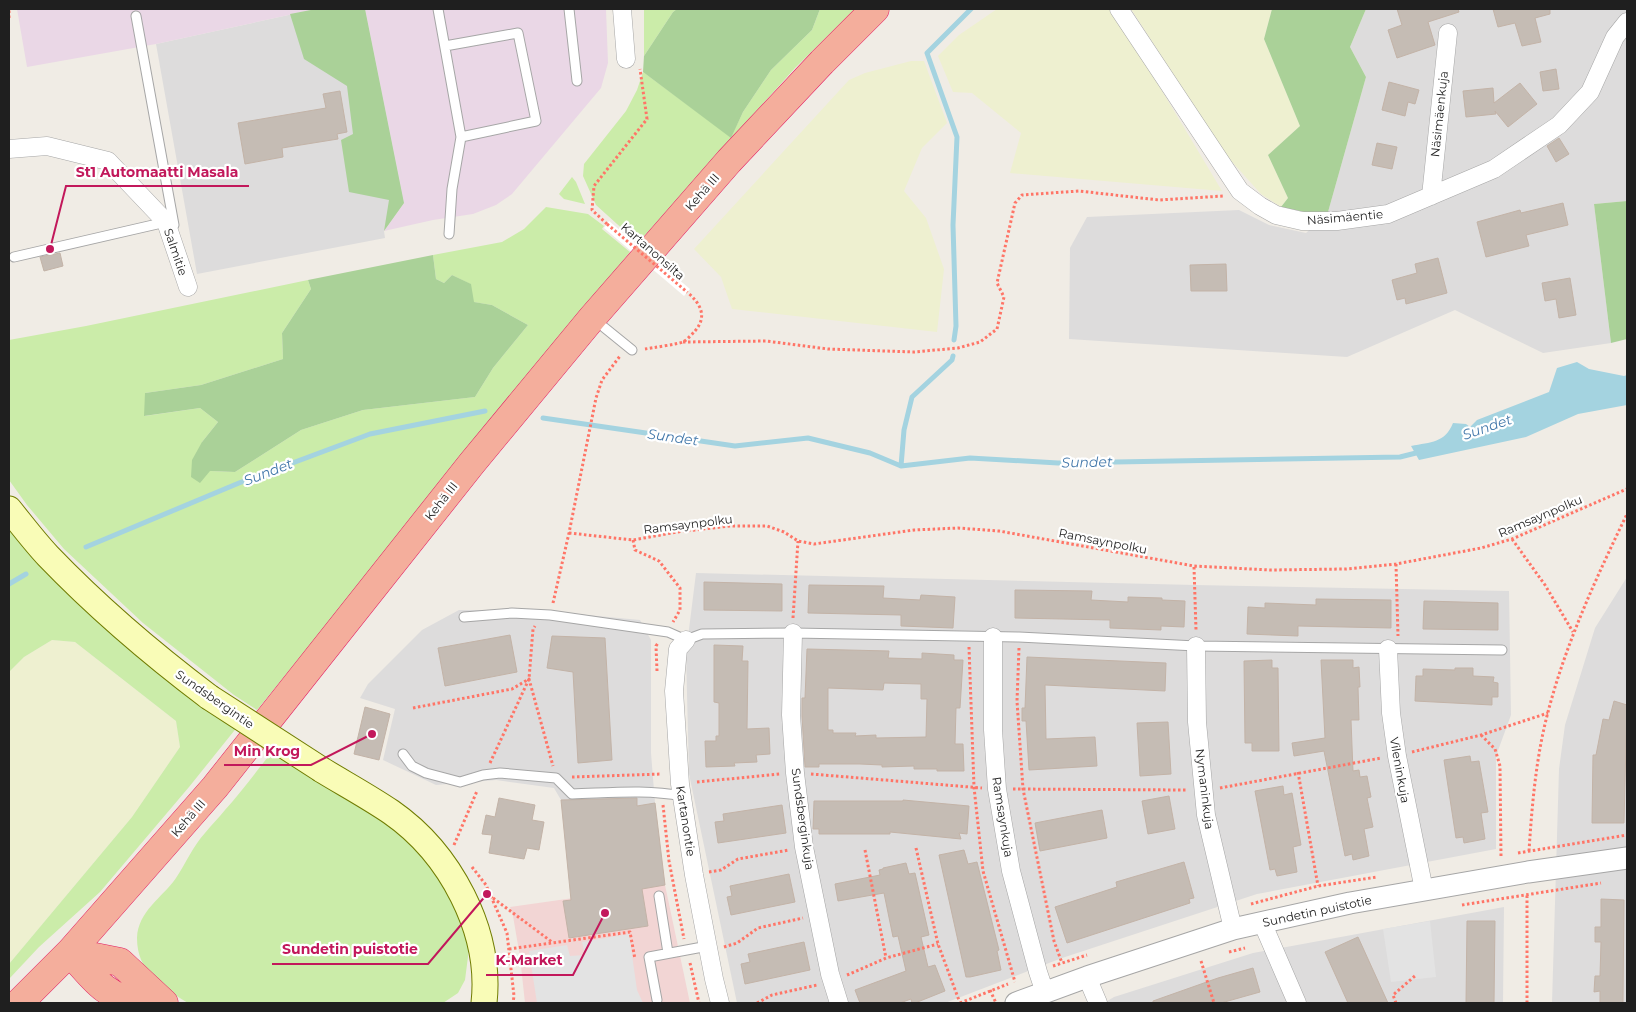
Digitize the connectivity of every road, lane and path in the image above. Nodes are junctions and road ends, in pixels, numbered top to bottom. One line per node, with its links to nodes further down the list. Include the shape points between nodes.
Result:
1 (9, 9): 8 (path)
2 (438, 9): 11 (lane)
3 (569, 9): 13 (lane)
4 (622, 9): 12 (street)
5 (875, 9): 22 (highway, Kehä III, via 729,161)
6 (1119, 9): 16 (street, Näsimäentie)
7 (136, 16): 21 (lane)
8 (9, 18)
9 (1627, 22): 17 (street, Näsimäentie, via 1615,36 1590,92 1559,125 1494,169)
10 (1448, 32): 17 (street, Näsimäenkuja)
11 (445, 46): 14 (lane); 14 (lane, via 518,33 536,121)
12 (632, 63): 23 (path, Kartanonsilta, bridge, via 647,119 594,186 592,210 698,302 703,316 697,328)
13 (577, 81)
14 (461, 137): 19 (lane, via 452,189)
15 (9, 149): 18 (street, Salmitie, via 47,146 108,161)
16 (1240, 191): 17 (street, Näsimäentie, via 1276,215 1302,222 1388,214); 23 (path, via 1223,196 1159,200 1079,191 1022,195 1015,203 997,282 1004,297 997,329 980,342 958,348 914,352 828,349 766,341)
17 (1431, 196)
18 (166, 222): 20 (lane); 21 (street, Salmitie)
19 (449, 234)
20 (14, 258)
21 (188, 287)
22 (592, 318): 24 (lane); 81 (highway, Kehä III, via 472,463 215,787)
23 (683, 342): 24 (path)
24 (632, 350): 28 (path, via 620,356 602,380)
25 (1627, 489): 30 (path, Ramsaynpolku)
26 (9, 509): 98 (main road, Sundsbergintie, bridge, via 47,555 156,657 209,697 392,813 438,856 470,912 481,948)
27 (1627, 514): 37 (path)
28 (569, 533): 29 (path, Ramsaynpolku); 34 (path)
29 (632, 540): 31 (path, Ramsaynpolku, via 730,526 767,526); 36 (path, via 635,550 659,561 680,588 680,610)
30 (1512, 540): 32 (path, Ramsaynpolku); 37 (path, via 1545,585)
31 (798, 541): 33 (path, Ramsaynpolku, via 814,544 914,530 975,529); 38 (path)
32 (1396, 564): 33 (path, Ramsaynpolku, via 1346,570); 43 (path)
33 (1194, 566): 42 (path)
34 (550, 616): 35 (lane, via 512,613); 41 (lane, via 668,632); 45 (path, via 533,628)
35 (464, 617)
36 (672, 623)
37 (1573, 632): 47 (path)
38 (793, 633): 39 (lane); 41 (lane, via 702,634); 51 (street, Sundsberginkuja, via 791,715)
39 (992, 637): 40 (lane); 56 (street, Ramsaynkuja)
40 (1019, 637): 42 (lane); 57 (path, via 1017,702)
41 (686, 640): 58 (street, Kartanontie, via 678,649 674,691)
42 (1196, 646): 43 (lane); 59 (street, Nymaninkuja, via 1197,722)
43 (1394, 649): 44 (lane); 50 (street, Vileninkuja, via 1391,713)
44 (1502, 650)
45 (529, 679): 46 (path, via 512,689); 54 (path); 55 (path)
46 (413, 708)
47 (1548, 712): 48 (path); 60 (path, via 1536,776 1529,850)
48 (1481, 736): 50 (path); 65 (path, via 1495,749 1500,766)
49 (403, 754): 54 (lane, via 412,766 426,774 460,782)
50 (1397, 756): 52 (path); 70 (street, Vileninkuja)
51 (795, 772): 56 (path); 58 (path); 62 (street, Sundsberginkuja)
52 (1298, 772): 59 (path); 69 (path)
53 (661, 774): 55 (path)
54 (483, 775): 55 (lane, via 500,773); 61 (path)
55 (556, 778): 58 (lane, via 572,794)
56 (997, 789): 57 (path); 93 (street, Ramsaynkuja, via 1011,871)
57 (1023, 789): 59 (path); 87 (path, via 1054,941)
58 (681, 790): 67 (street, Kartanontie)
59 (1204, 791): 76 (street, Nymaninkuja, via 1206,815)
60 (1627, 835)
61 (454, 846)
62 (804, 847): 67 (path, via 738,859 721,870); 75 (street, Sundsberginkuja)
63 (916, 848): 101 (path, via 938,944)
64 (865, 850): 84 (path)
65 (1501, 857)
66 (1627, 858): 70 (street, Sundetin puistotie)
67 (694, 875): 80 (street, Kartanontie)
68 (1609, 882): 71 (path)
69 (1318, 886)
70 (1424, 890): 77 (street, Sundetin puistotie, via 1350,902)
71 (1527, 895): 74 (path); 108 (path)
72 (658, 896): 82 (lane)
73 (492, 898): 78 (path)
74 (1458, 905)
75 (818, 915): 80 (path, via 758,928 737,943); 100 (street, Sundsberginkuja)
76 (1233, 929): 77 (street, Sundetin puistotie); 91 (street, Sundetin puistotie)
77 (1266, 931): 83 (path); 106 (street)
78 (552, 943): 79 (path); 89 (path, via 630,932 637,973)
79 (509, 949)
80 (708, 949): 82 (lane); 99 (street, Kartanontie)
81 (70, 952): 95 (highway, Kehä III); 96 (highway, via 102,988 131,1002); 97 (highway, via 120,962)
82 (668, 953): 89 (lane, via 649,957)
83 (1226, 953)
84 (886, 958)
85 (1209, 958): 86 (path)
86 (1201, 961): 88 (path); 105 (path)
87 (1062, 963)
88 (1192, 963)
89 (651, 971): 94 (lane)
90 (1416, 975): 107 (path, via 1393,994)
91 (1087, 977): 93 (street, Sundetin puistotie); 104 (street)
92 (990, 990): 102 (path)
93 (1046, 993): 103 (street, Sundetin puistotie)
94 (657, 1000)
95 (19, 1003)
96 (141, 1003)
97 (164, 1003)
98 (484, 1003)
99 (720, 1003)
100 (839, 1003)
101 (960, 1003)
102 (996, 1003)
103 (1016, 1003)
104 (1098, 1003)
105 (1214, 1003)
106 (1297, 1003)
107 (1396, 1003)
108 (1527, 1003)

